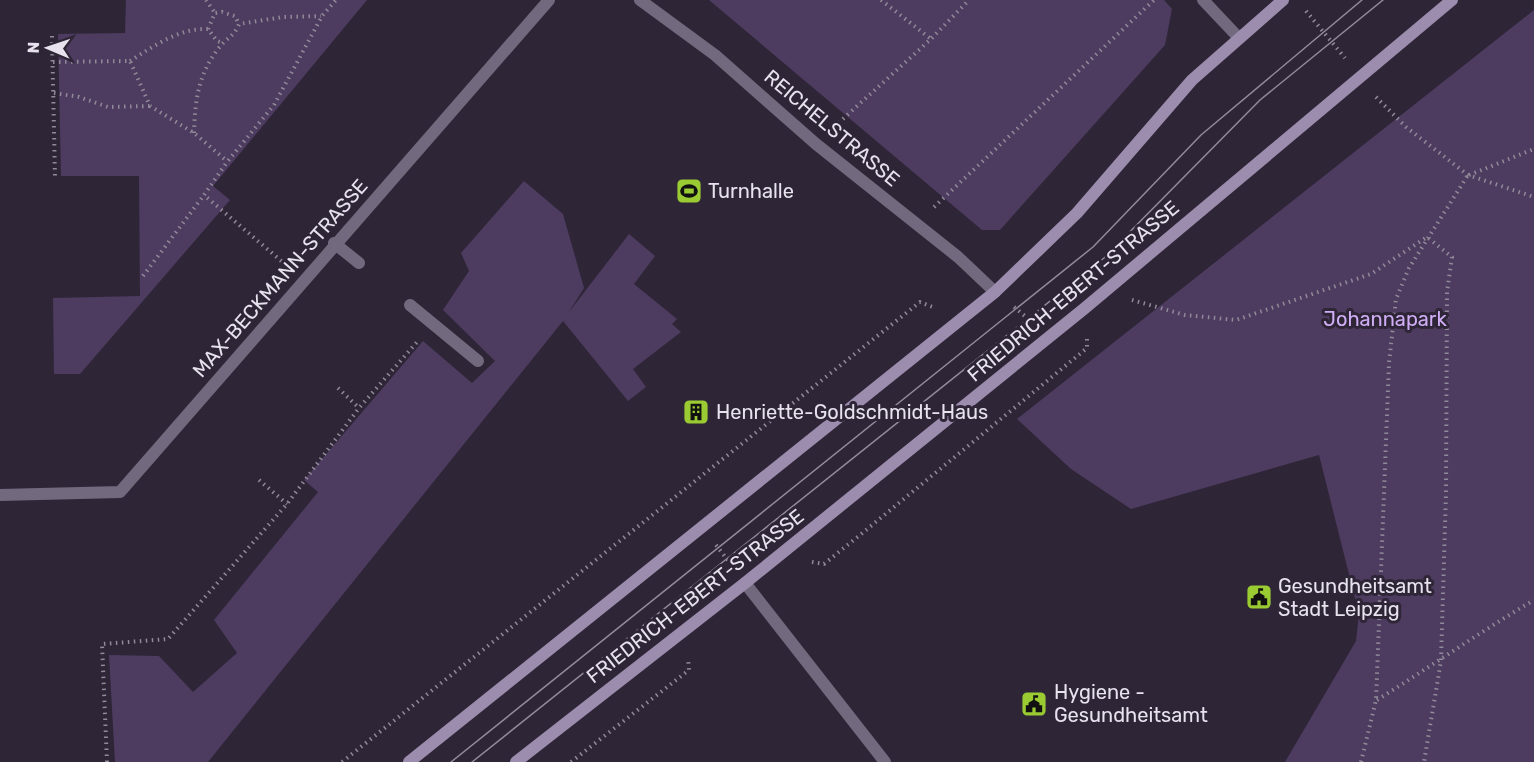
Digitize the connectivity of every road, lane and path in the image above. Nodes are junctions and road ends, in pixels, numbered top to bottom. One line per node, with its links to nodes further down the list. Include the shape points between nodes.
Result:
1 (206, 0): 12 (path)
2 (336, 0): 13 (path)
3 (549, 0): 36 (street, MAX-BECKMANN-STRASSE)
4 (640, 0): 27 (street, REICHELSTRASSE, via 715,55)
5 (882, 0): 18 (path)
6 (969, 0): 18 (path)
7 (1154, 0): 34 (path)
8 (1203, 0): 17 (street)
9 (1284, 0): 17 (main road)
10 (1452, 0): 41 (main road, FRIEDRICH-EBERT-STRASSE)
11 (1303, 7): 20 (path)
12 (215, 13): 14 (path, via 231,13); 15 (path)
13 (322, 16): 14 (path); 29 (path, via 274,105)
14 (239, 24): 19 (path, via 235,35)
15 (208, 29): 19 (path, via 216,41); 21 (path, via 181,33)
16 (52, 36): 22 (path)
17 (1238, 37): 40 (main road, via 1192,80 1077,213)
18 (931, 39): 27 (path)
19 (223, 43): 26 (path, via 201,77)
20 (1338, 50)
21 (130, 61): 22 (path); 25 (path)
22 (53, 62): 23 (path)
23 (54, 93): 25 (path, via 108,107); 31 (path)
24 (1376, 97): 30 (path)
25 (150, 105): 26 (path)
26 (194, 133): 29 (path)
27 (816, 144): 34 (street, REICHELSTRASSE)
28 (1534, 149): 30 (path)
29 (227, 162): 32 (path)
30 (1468, 175): 33 (path); 35 (path)
31 (55, 178)
32 (204, 195): 38 (path); 39 (path)
33 (1534, 198)
34 (917, 224): 40 (street, REICHELSTRASSE)
35 (1427, 237): 41 (path, via 1371,274 1236,320 1185,315); 57 (path, via 1452,257 1448,292); 59 (path, via 1396,299 1389,363)
36 (334, 243): 37 (street); 39 (street, MAX-BECKMANN-STRASSE)
37 (359, 263)
38 (143, 276)
39 (303, 280): 51 (street, MAX-BECKMANN-STRASSE, via 120,492)
40 (995, 292): 45 (path); 53 (main road)
41 (1102, 294): 45 (main road, FRIEDRICH-EBERT-STRASSE)
42 (920, 302): 61 (path)
43 (410, 305): 44 (street)
44 (433, 324): 47 (street); 49 (path)
45 (1050, 337): 55 (main road, FRIEDRICH-EBERT-STRASSE)
46 (1087, 348): 54 (path)
47 (478, 360)
48 (339, 388): 49 (path)
49 (358, 408): 52 (path)
50 (259, 480): 52 (path)
51 (0, 495)
52 (287, 504): 60 (path, via 168,639 102,644)
53 (703, 528): 55 (path); 62 (main road)
54 (824, 564)
55 (745, 583): 63 (main road, FRIEDRICH-EBERT-STRASSE); 65 (street)
56 (1534, 600): 57 (path)
57 (1441, 661): 59 (path); 67 (path)
58 (689, 669): 64 (path)
59 (1377, 700): 66 (path)
60 (107, 762)
61 (342, 762)
62 (408, 762)
63 (516, 762)
64 (571, 762)
65 (885, 762)
66 (1361, 762)
67 (1424, 762)

